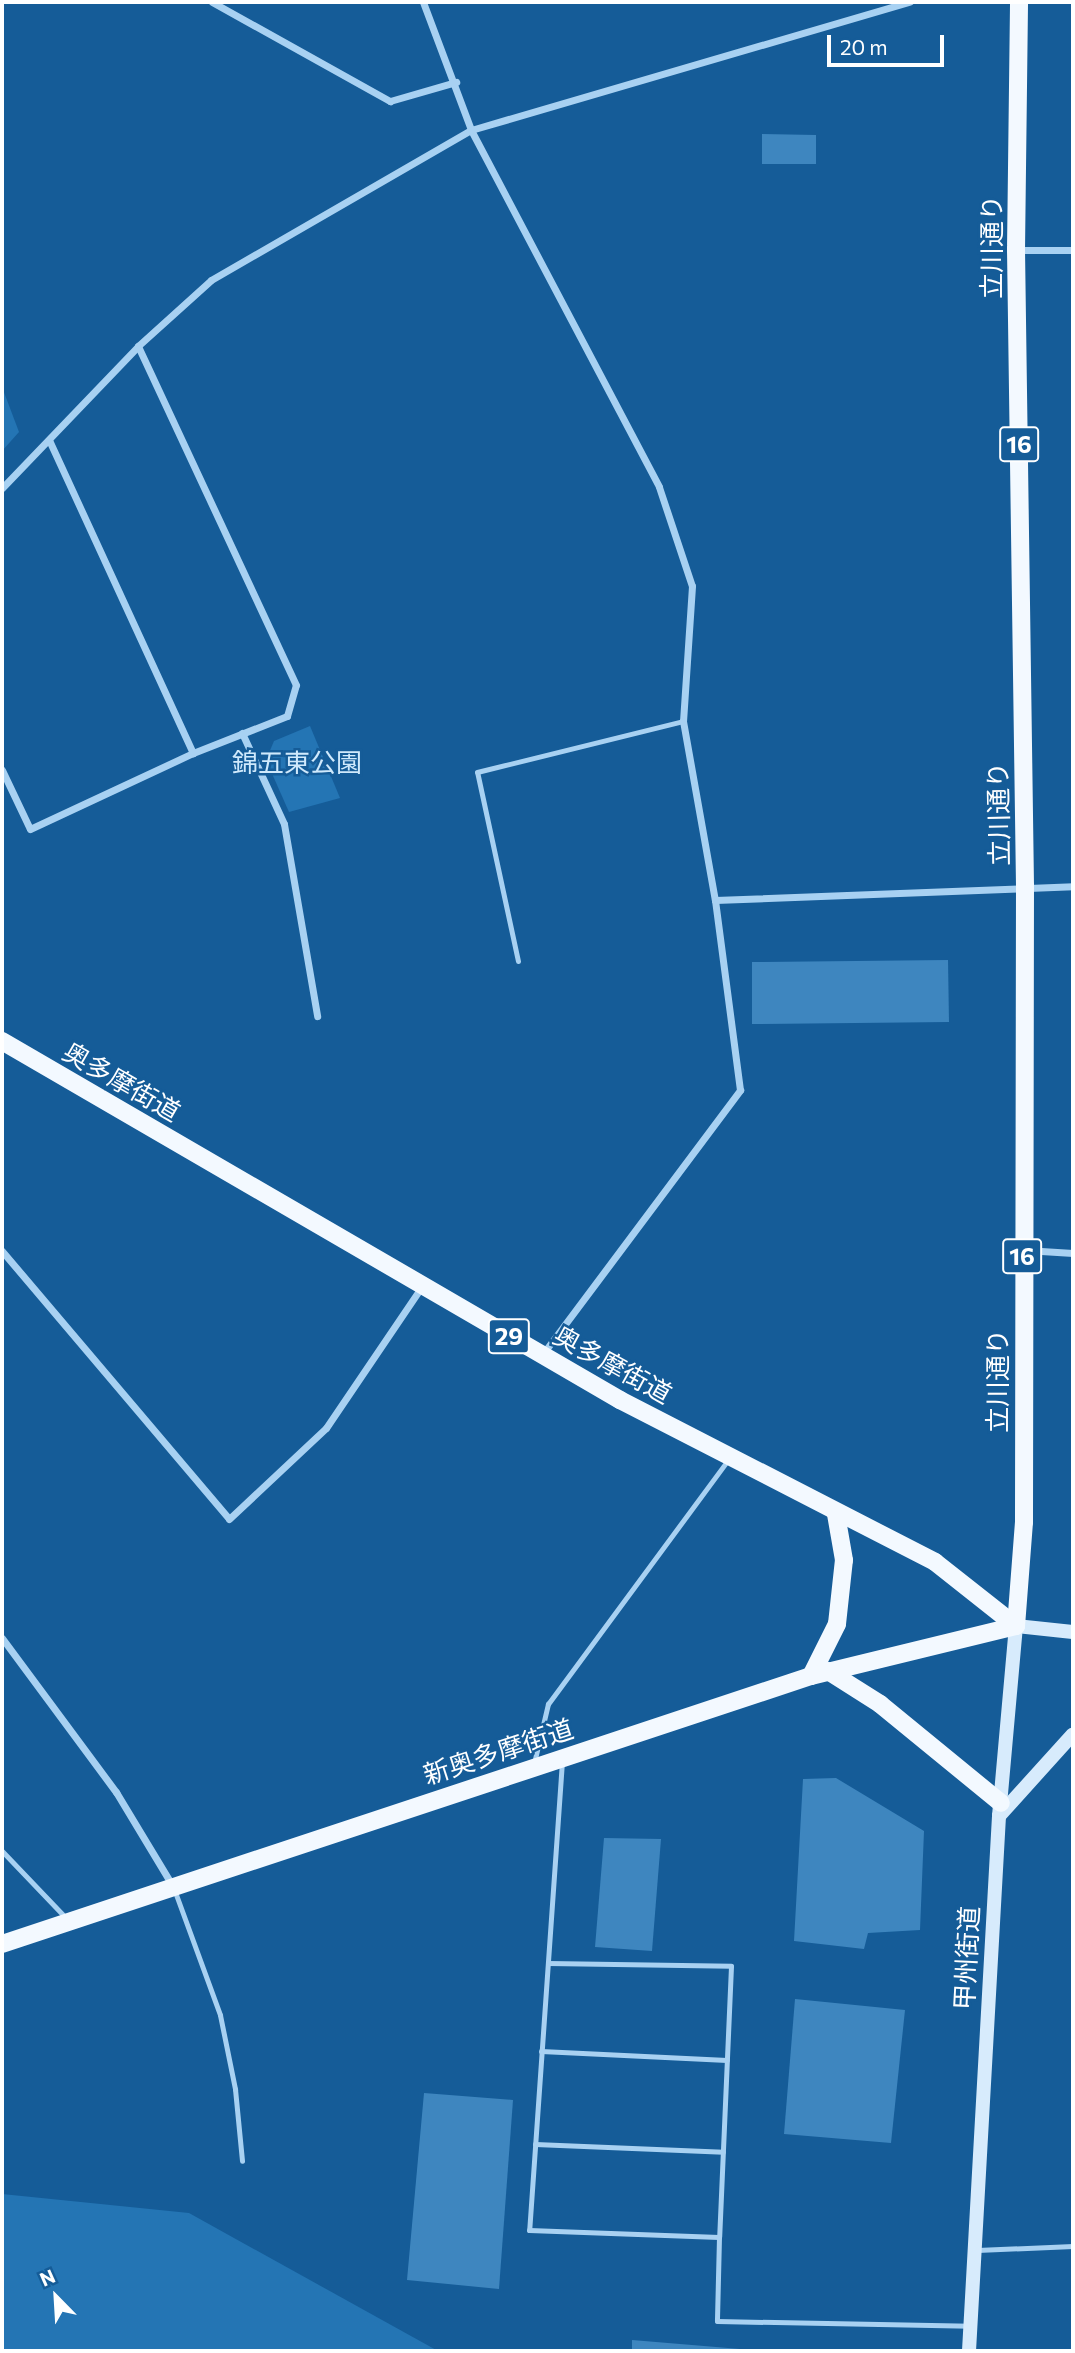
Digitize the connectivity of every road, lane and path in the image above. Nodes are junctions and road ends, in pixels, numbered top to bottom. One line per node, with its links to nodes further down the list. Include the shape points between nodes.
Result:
1 (212, 2): 5 (street, via 390,101)
2 (424, 2): 5 (street)
3 (909, 2): 6 (street)
4 (1019, 2): 7 (main road, 立川通り / 16)
5 (456, 82): 6 (street)
6 (471, 130): 9 (street, via 211,280); 12 (street, via 659,487 692,586)
7 (1016, 250): 8 (street); 16 (main road, 立川通り / 16)
8 (1073, 250)
9 (138, 346): 10 (street); 13 (street, via 296,685 287,716)
10 (49, 440): 11 (street); 14 (street)
11 (2, 488)
12 (682, 721): 18 (street); 19 (lane, via 477,772)
13 (242, 733): 14 (street); 20 (street, via 284,824)
14 (193, 753): 15 (street, via 30,829)
15 (2, 770)
16 (1025, 886): 17 (street); 18 (street); 22 (main road, 立川通り / 16)
17 (1073, 886)
18 (715, 900): 26 (street, via 740,1090)
19 (518, 961)
20 (317, 1016)
21 (2, 1041): 25 (main road, 奥多摩街道 / 29)
22 (1022, 1250): 24 (street); 29 (main road, 立川通り / 16, via 1024,1522)
23 (2, 1251): 25 (street, via 229,1519 326,1428)
24 (1073, 1253)
25 (422, 1285): 26 (main road, 奥多摩街道 / 29)
26 (542, 1355): 27 (main road, 奥多摩街道 / 29)
27 (730, 1457): 28 (main road, 奥多摩街道 / 29); 35 (lane, via 548,1704)
28 (836, 1514): 29 (main road, 奥多摩街道 / 29, via 935,1562); 32 (main road, via 844,1560 837,1624)
29 (1016, 1626): 30 (main road); 32 (main road, 新奥多摩街道); 36 (main road, 甲州街道)
30 (1073, 1632)
31 (2, 1638): 38 (street, via 116,1792)
32 (820, 1674): 34 (main road, 新奥多摩街道); 36 (main road, via 880,1704)
33 (1073, 1734): 36 (main road)
34 (563, 1758): 35 (main road, 新奥多摩街道); 41 (lane)
35 (533, 1767): 38 (main road, 新奥多摩街道)
36 (1000, 1810): 49 (main road, 甲州街道)
37 (2, 1851): 39 (lane)
38 (172, 1886): 39 (main road, 新奥多摩街道); 46 (lane, via 220,2015)
39 (69, 1921): 40 (main road, 新奥多摩街道)
40 (2, 1944)
41 (548, 1963): 42 (lane); 43 (lane, via 731,1966)
42 (541, 2051): 43 (lane); 44 (lane)
43 (727, 2060): 45 (lane)
44 (535, 2144): 45 (lane); 47 (lane, via 529,2230)
45 (723, 2152): 47 (lane)
46 (243, 2161)
47 (719, 2237): 50 (lane, via 717,2321)
48 (1073, 2246): 49 (lane)
49 (974, 2250): 50 (main road, 甲州街道)
50 (970, 2326): 51 (main road, 甲州街道)
51 (969, 2351)

